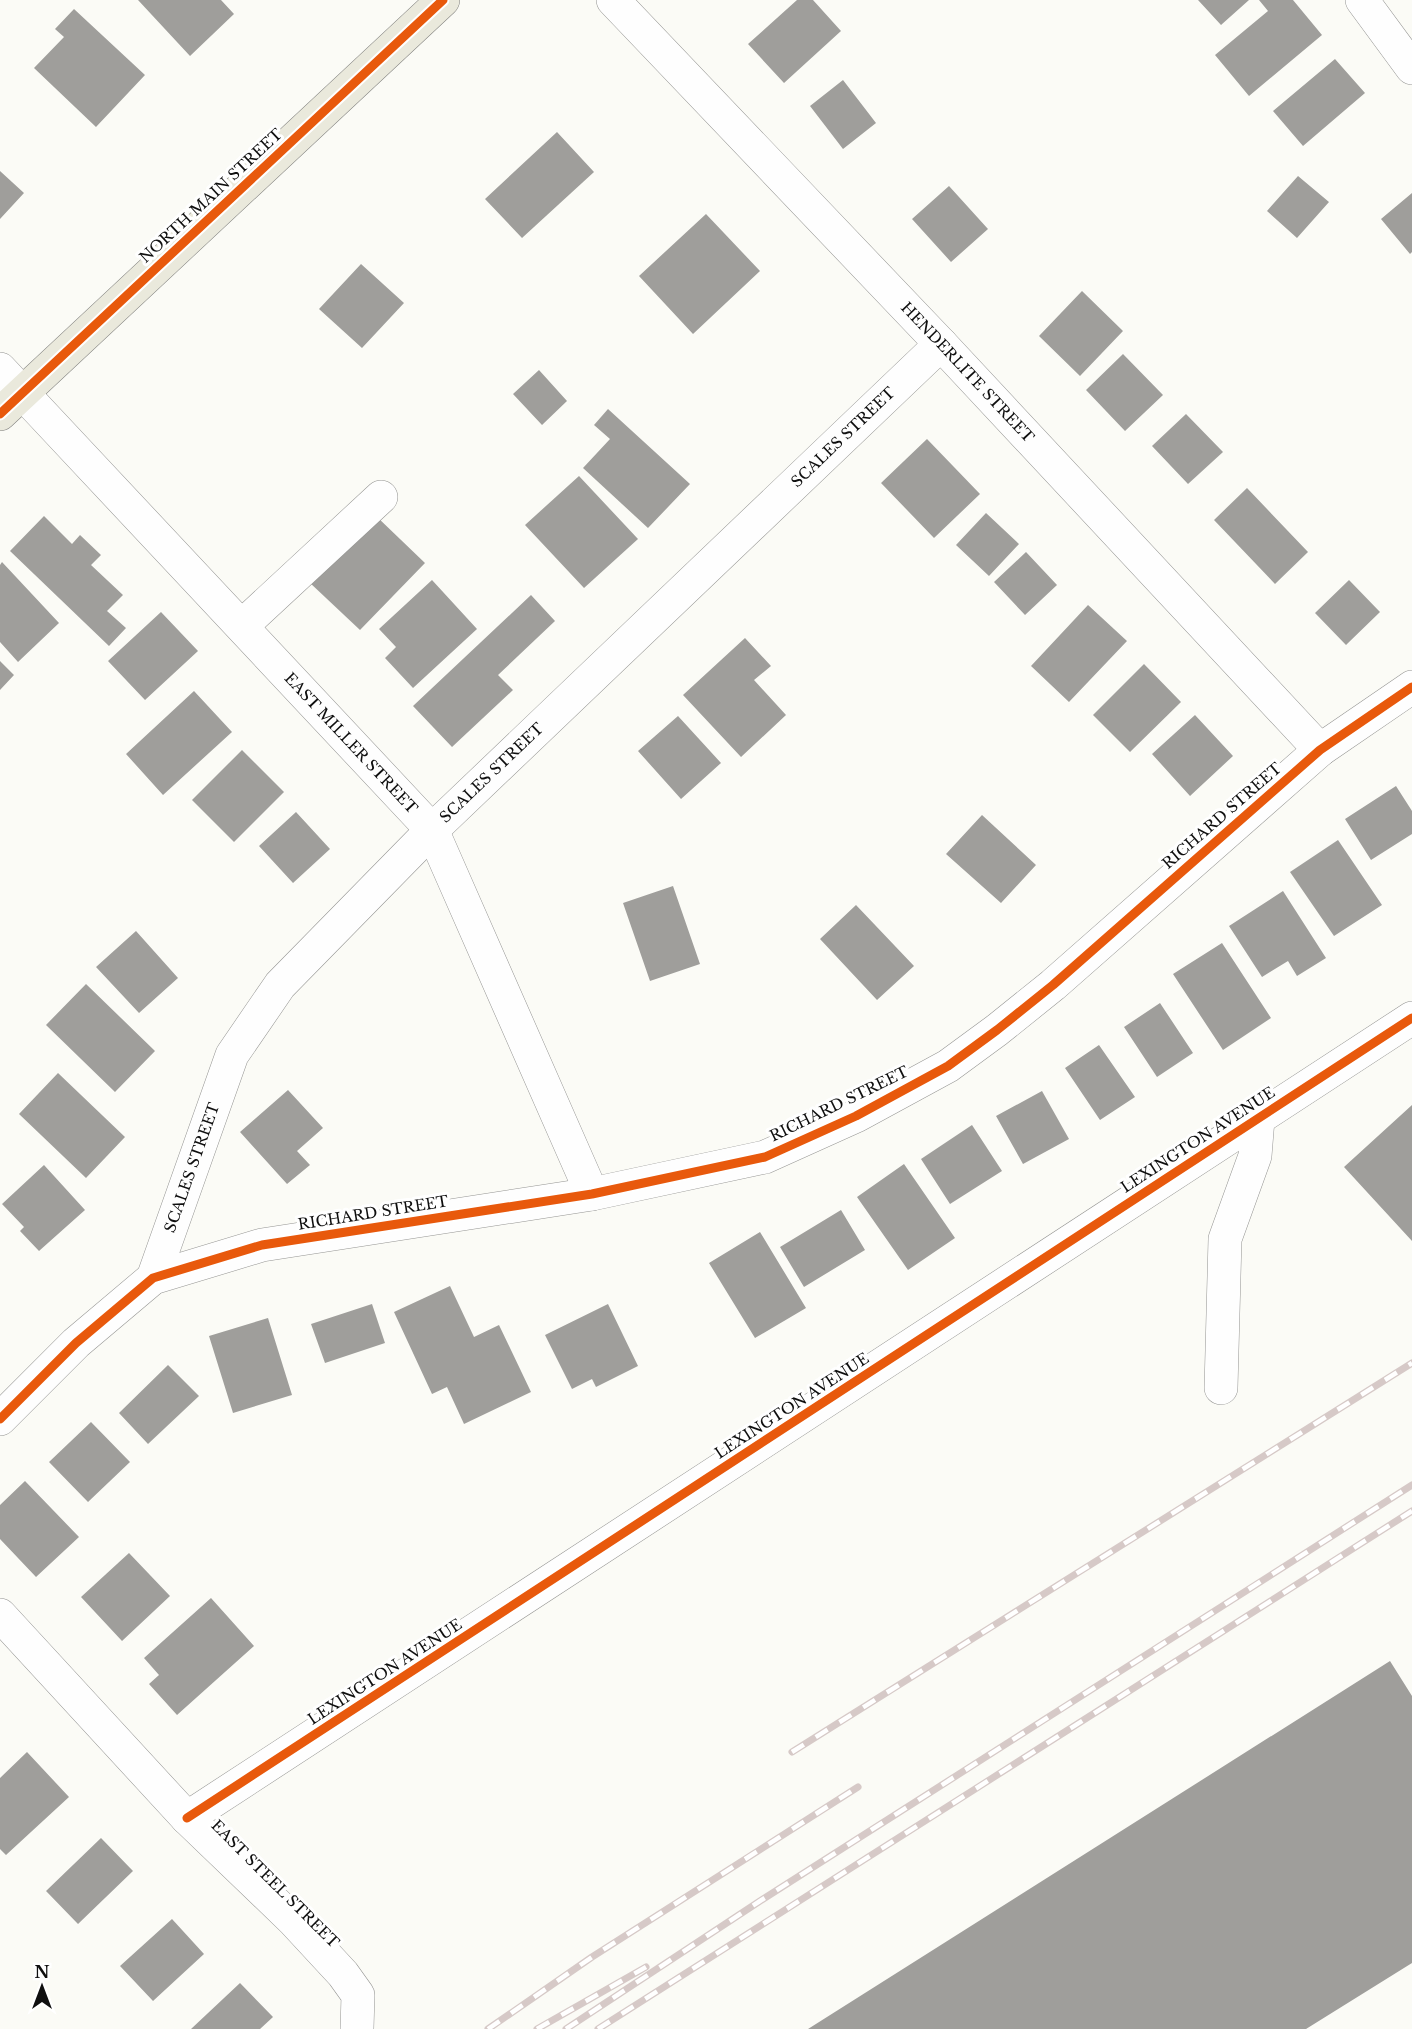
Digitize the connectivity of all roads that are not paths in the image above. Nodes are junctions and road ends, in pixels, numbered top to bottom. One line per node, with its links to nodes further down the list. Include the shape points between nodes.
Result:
1 (443, 0): 7 (main road, NORTH MAIN STREET)
2 (613, 0): 5 (street, HENDERLITE STREET)
3 (1362, 0): 4 (street)
4 (1412, 68)
5 (941, 344): 11 (street, HENDERLITE STREET); 12 (street, SCALES STREET)
6 (0, 369): 7 (street, EAST MILLER STREET)
7 (11, 404): 9 (street, EAST MILLER STREET)
8 (381, 497): 9 (street)
9 (242, 626): 12 (street, EAST MILLER STREET)
10 (1412, 687): 11 (street, RICHARD STREET)
11 (1320, 750): 15 (street, RICHARD STREET, via 1053,985 948,1066 856,1116 765,1157)
12 (432, 830): 15 (street, EAST MILLER STREET); 16 (street, SCALES STREET, via 279,985 232,1055)
13 (1412, 1018): 14 (street, LEXINGTON AVENUE)
14 (1258, 1119): 17 (street, via 1255,1156 1225,1239); 20 (street, LEXINGTON AVENUE)
15 (592, 1194): 16 (street, RICHARD STREET, via 262,1245)
16 (153, 1278): 18 (street, via 76,1343)
17 (1221, 1388)
18 (0, 1419)
19 (0, 1615): 20 (street, EAST STEEL STREET)
20 (188, 1818): 21 (street, EAST STEEL STREET, via 343,1974 358,1995)
21 (357, 2028)

